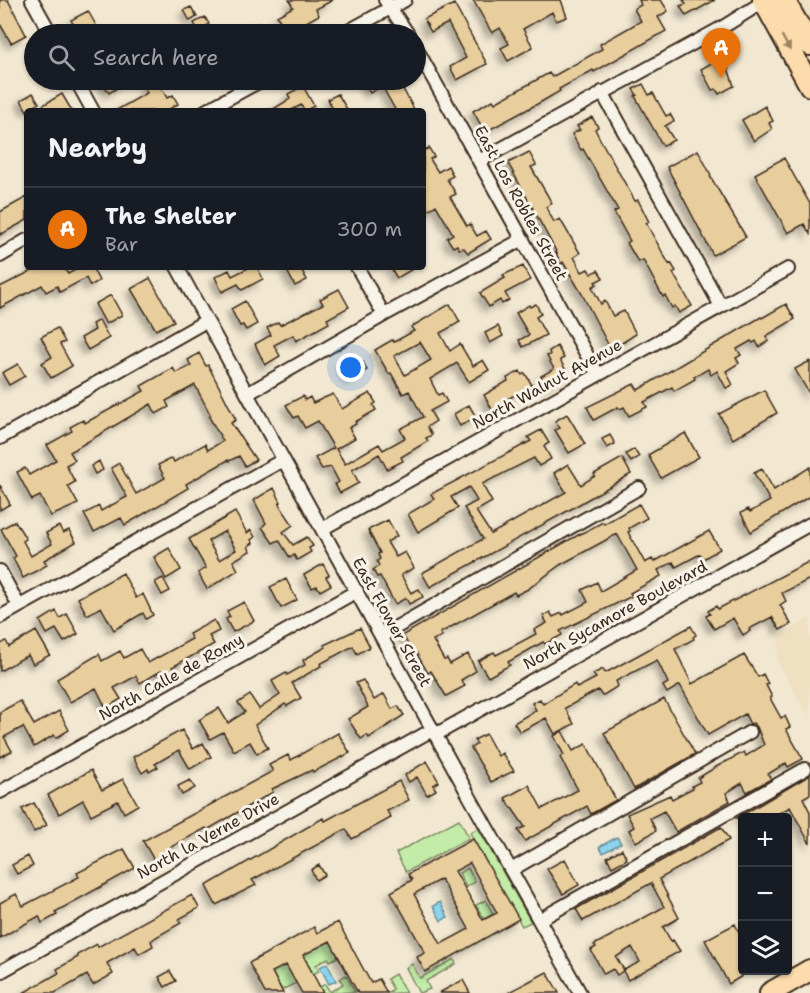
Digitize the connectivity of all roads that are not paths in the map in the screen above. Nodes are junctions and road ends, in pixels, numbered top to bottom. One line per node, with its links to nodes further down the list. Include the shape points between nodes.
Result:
1 (32, 0): 6 (street)
2 (405, 0): 5 (street)
3 (784, 0): 9 (main road)
4 (763, 1): 11 (main road, one-way to 11); 14 (street)
5 (388, 4): 7 (street); 8 (street)
6 (45, 24)
7 (358, 24)
8 (401, 24)
9 (810, 45)
10 (426, 66): 17 (street, East Los Robles Street)
11 (810, 86)
12 (81, 90): 15 (street)
13 (244, 90): 16 (street)
14 (602, 92): 17 (street); 24 (street)
15 (91, 108)
16 (211, 108)
17 (479, 161): 18 (street, East Los Robles Street)
18 (523, 239): 25 (street); 27 (street, East Los Robles Street)
19 (24, 242): 20 (street)
20 (0, 256)
21 (788, 269): 24 (street, North Walnut Avenue)
22 (179, 270): 26 (street, East Flower Street)
23 (359, 270): 25 (street)
24 (721, 306): 27 (street, North Walnut Avenue)
25 (384, 315): 28 (street)
26 (206, 321): 28 (street, East Flower Street); 29 (street)
27 (598, 375): 33 (street, North Walnut Avenue)
28 (247, 394): 30 (street, East Flower Street)
29 (0, 438)
30 (283, 459): 33 (street, East Flower Street); 36 (street)
31 (639, 488): 38 (street)
32 (810, 524): 39 (street, North Sycamore Boulevard)
33 (322, 529): 35 (street, East Flower Street)
34 (0, 571): 36 (street)
35 (357, 591): 38 (street, East Flower Street); 42 (street, North Calle de Romy)
36 (19, 606): 37 (street)
37 (0, 617)
38 (381, 636): 39 (street, East Flower Street)
39 (434, 732): 43 (street, East Flower Street); 46 (street, North la Verne Drive)
40 (750, 732): 43 (street)
41 (805, 769): 44 (street)
42 (0, 792)
43 (511, 870): 44 (street, East Flower Street)
44 (539, 920): 47 (street, East Flower Street)
45 (810, 970): 48 (main road)
46 (0, 972)
47 (580, 993)
48 (770, 993)

